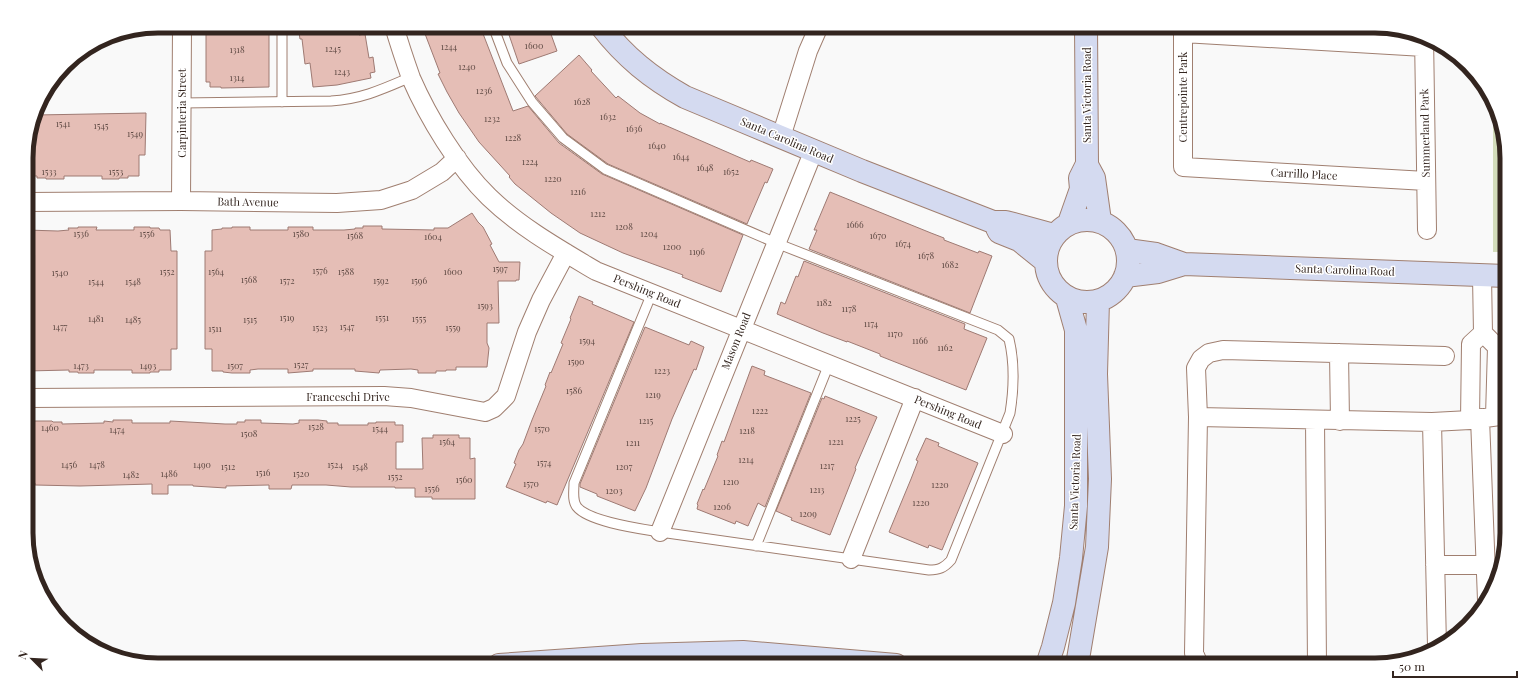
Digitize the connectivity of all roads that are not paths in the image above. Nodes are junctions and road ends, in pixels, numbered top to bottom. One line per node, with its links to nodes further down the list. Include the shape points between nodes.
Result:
1 (182, 33): 14 (street, Carpinteria Street)
2 (282, 33): 13 (lane)
3 (396, 33): 12 (street, Pershing Road)
4 (496, 33): 27 (lane, via 507,62 532,102 563,138 605,169)
5 (607, 33): 15 (street, Santa Carolina Road, via 634,62 660,83 685,97)
6 (816, 33): 15 (street)
7 (1086, 33): 18 (street, Santa Victoria Road)
8 (1182, 33): 19 (street, Centrepointe Park)
9 (1263, 33): 10 (street)
10 (1417, 41)
11 (1424, 43): 20 (street, Summerland Park)
12 (411, 78): 13 (lane, via 351,100); 17 (street, Pershing Road, via 432,119)
13 (282, 102): 14 (lane)
14 (182, 103): 21 (street, Carpinteria Street)
15 (781, 137): 16 (street, Santa Carolina Road)
16 (814, 150): 24 (street, Santa Carolina Road); 27 (street, Mason Road)
17 (457, 158): 21 (street, Bath Avenue, via 442,172 412,190 381,200 337,203); 29 (street, Pershing Road, via 489,197 521,224)
18 (1087, 164): 23 (street, Santa Victoria Road, via 1094,178); 25 (street, Santa Victoria Road, via 1080,178 1080,189)
19 (1183, 167): 20 (street, Carrillo Place)
20 (1426, 181): 26 (street, Summerland Park)
21 (181, 201): 22 (street, Bath Avenue)
22 (33, 202)
23 (1100, 221): 25 (street, via 1079,220); 28 (street, via 1117,232)
24 (993, 222): 25 (street, Santa Carolina Road); 30 (street, Santa Carolina Road, via 999,232 1019,240)
25 (1062, 229): 30 (street, via 1047,247)
26 (1427, 230)
27 (776, 244): 38 (street, Mason Road); 52 (lane, via 998,330 1009,339 1013,357 1013,394)
28 (1127, 250): 31 (street, Santa Carolina Road, via 1156,254); 32 (street)
29 (566, 253): 35 (street, Pershing Road, via 596,271); 45 (street, Franceschi Drive, via 527,332 506,396 494,408 485,412 411,398 384,396)
30 (1045, 261): 36 (street, via 1046,272 1051,282)
31 (1184, 264): 32 (street, Santa Carolina Road, via 1158,272); 33 (street, Santa Carolina Road)
32 (1125, 276): 37 (street, via 1110,296)
33 (1482, 276): 34 (street, Santa Carolina Road); 39 (street)
34 (1500, 276)
35 (652, 293): 38 (street, Pershing Road); 53 (lane, via 574,483 573,496 577,507 584,513 620,525)
36 (1067, 298): 37 (street, via 1082,302); 62 (street, Santa Victoria Road, via 1076,330 1076,506 1064,603)
37 (1098, 301): 63 (street, Santa Victoria Road, via 1096,374 1100,479 1097,547)
38 (741, 328): 42 (street, Pershing Road); 53 (street, Mason Road)
39 (1484, 333): 43 (street, via 1471,344); 44 (street, via 1497,347)
40 (1339, 353): 41 (street); 47 (street, via 1223,350 1209,353 1201,359 1196,368); 50 (street)
41 (1445, 356)
42 (829, 364): 46 (street, Pershing Road); 54 (lane)
43 (1470, 373): 44 (street); 48 (street)
44 (1496, 373): 48 (street)
45 (33, 398)
46 (915, 398): 52 (street, Pershing Road); 55 (street)
47 (1198, 417): 49 (street); 64 (street, via 1194,653)
48 (1488, 417): 51 (street); 57 (street)
49 (1315, 420): 50 (street); 65 (street)
50 (1340, 421): 51 (street)
51 (1432, 422): 56 (street)
52 (1003, 434): 55 (lane, via 951,560 946,566 938,570 929,570)
53 (660, 532): 54 (lane)
54 (756, 546): 55 (lane)
55 (850, 559)
56 (1435, 565): 57 (street); 59 (street)
57 (1486, 566): 58 (street)
58 (1487, 588)
59 (1437, 642)
60 (599, 658): 61 (street, via 743,652)
61 (814, 658)
62 (1049, 658)
63 (1078, 658)
64 (1196, 658)
65 (1317, 658)

